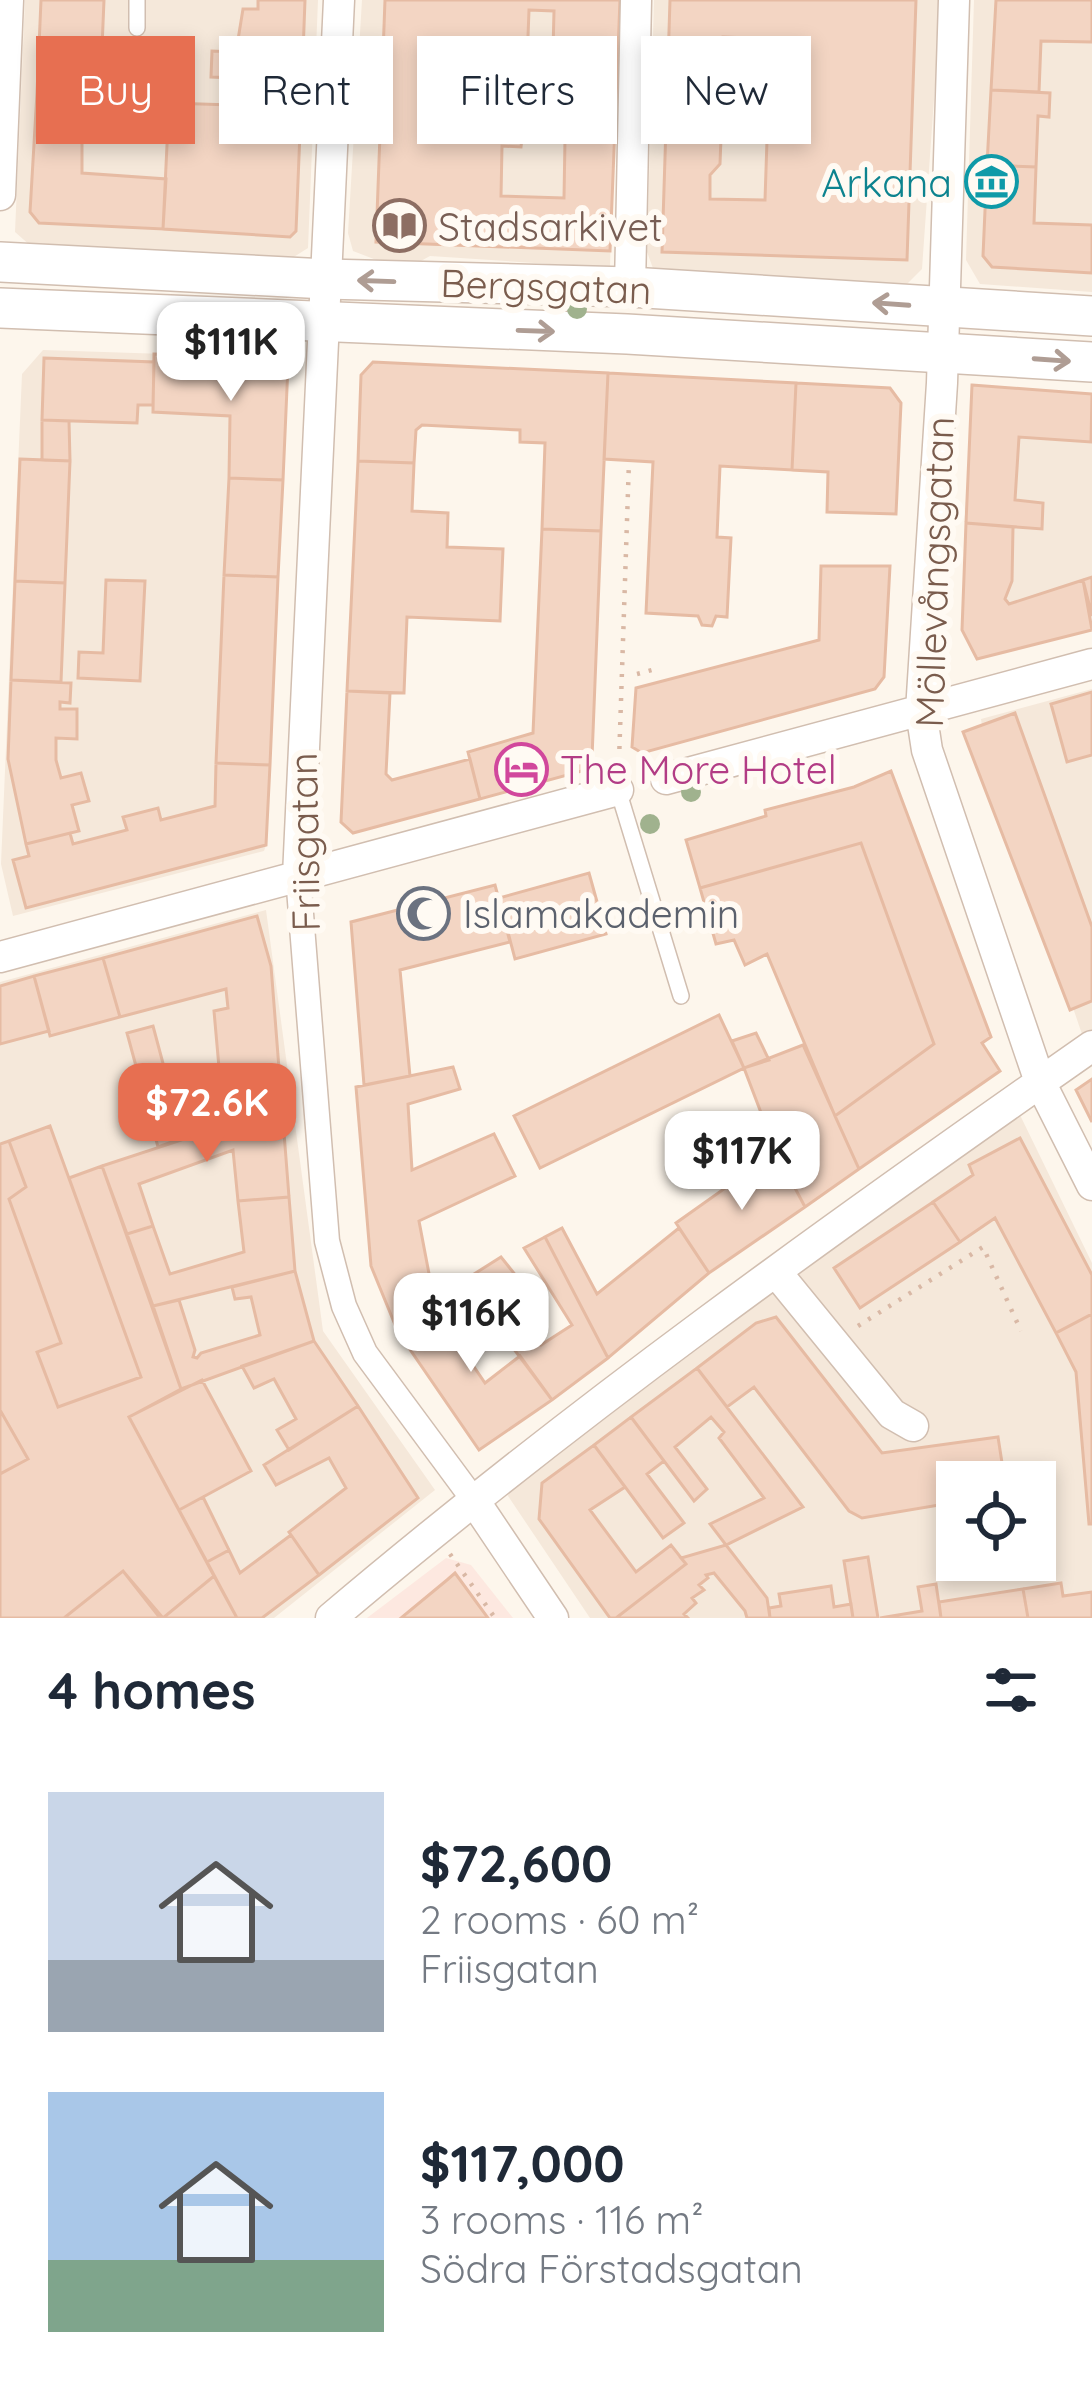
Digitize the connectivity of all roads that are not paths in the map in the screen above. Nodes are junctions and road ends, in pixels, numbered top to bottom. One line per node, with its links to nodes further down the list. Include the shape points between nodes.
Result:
1 (8, 0): 7 (street)
2 (137, 0): 6 (lane)
3 (339, 0): 9 (street, Friisgatan)
4 (636, 0): 10 (street)
5 (955, 0): 12 (street, Möllevångsgatan)
6 (137, 28)
7 (0, 195)
8 (0, 262): 9 (street, Bergsgatan)
9 (326, 279): 10 (street, Bergsgatan, one-way to 9); 14 (street, Friisgatan)
10 (630, 287): 12 (street, Bergsgatan, one-way to 10)
11 (0, 308): 14 (street, Bergsgatan)
12 (945, 308): 13 (street, Bergsgatan); 15 (street, Möllevångsgatan)
13 (1092, 316)
14 (324, 323): 15 (street, Bergsgatan, one-way to 15); 21 (street, Friisgatan)
15 (943, 353): 16 (street, Bergsgatan, one-way to 16); 18 (street, Möllevångsgatan)
16 (1092, 362)
17 (1092, 664): 18 (street)
18 (921, 711): 19 (street); 25 (street, Möllevångsgatan, via 927,750)
19 (666, 778)
20 (618, 790): 21 (street); 23 (lane)
21 (298, 876): 22 (street); 29 (street, Friisgatan, via 327,1241 344,1306 365,1353)
22 (0, 957)
23 (680, 996)
24 (1092, 1046): 25 (street)
25 (1040, 1082): 26 (street, Möllevångsgatan); 27 (street)
26 (1092, 1185)
27 (776, 1272): 28 (street, via 892,1414); 29 (street)
28 (913, 1426)
29 (473, 1499): 30 (street); 31 (street, Friisgatan)
30 (331, 1618)
31 (554, 1618)

